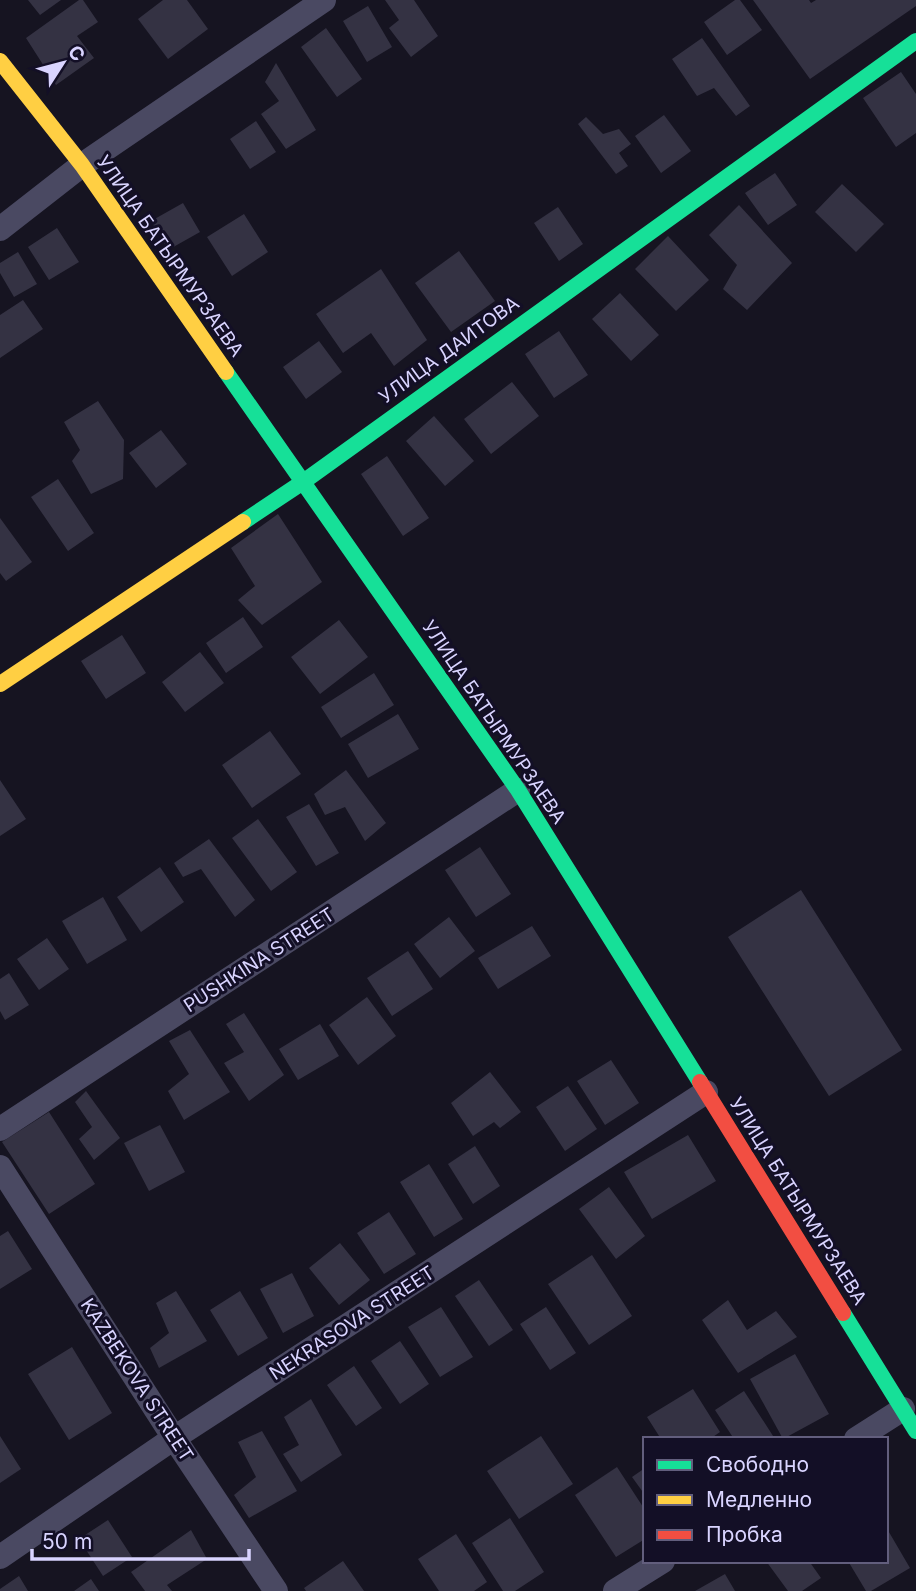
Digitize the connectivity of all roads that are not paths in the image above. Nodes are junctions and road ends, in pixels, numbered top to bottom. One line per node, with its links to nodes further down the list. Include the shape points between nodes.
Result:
1 (324, 0): 4 (street)
2 (916, 41): 6 (street, УЛИЦА ДАИТОВА)
3 (0, 61): 4 (street, УЛИЦА БАТЫРМУРЗАЕВА)
4 (82, 165): 5 (street); 6 (street, УЛИЦА БАТЫРМУРЗАЕВА)
5 (0, 229)
6 (303, 481): 7 (street, УЛИЦА ДАИТОВА); 8 (street, УЛИЦА БАТЫРМУРЗАЕВА)
7 (0, 684)
8 (518, 790): 9 (street, УЛИЦА БАТЫРМУРЗАЕВА); 10 (street, PUSHKINA STREET)
9 (706, 1092): 12 (street, УЛИЦА БАТЫРМУРЗАЕВА); 15 (street, NEKRASOVA STREET)
10 (0, 1129)
11 (0, 1167): 15 (street, KAZBEKOVA STREET)
12 (903, 1409): 13 (street, УЛИЦА БАТЫРМУРЗАЕВА); 14 (street)
13 (916, 1431)
14 (859, 1437)
15 (174, 1438): 16 (street, NEKRASOVA STREET); 18 (street, KAZBEKOVA STREET)
16 (0, 1557)
17 (660, 1563): 19 (street)
18 (276, 1591)
19 (615, 1591)

